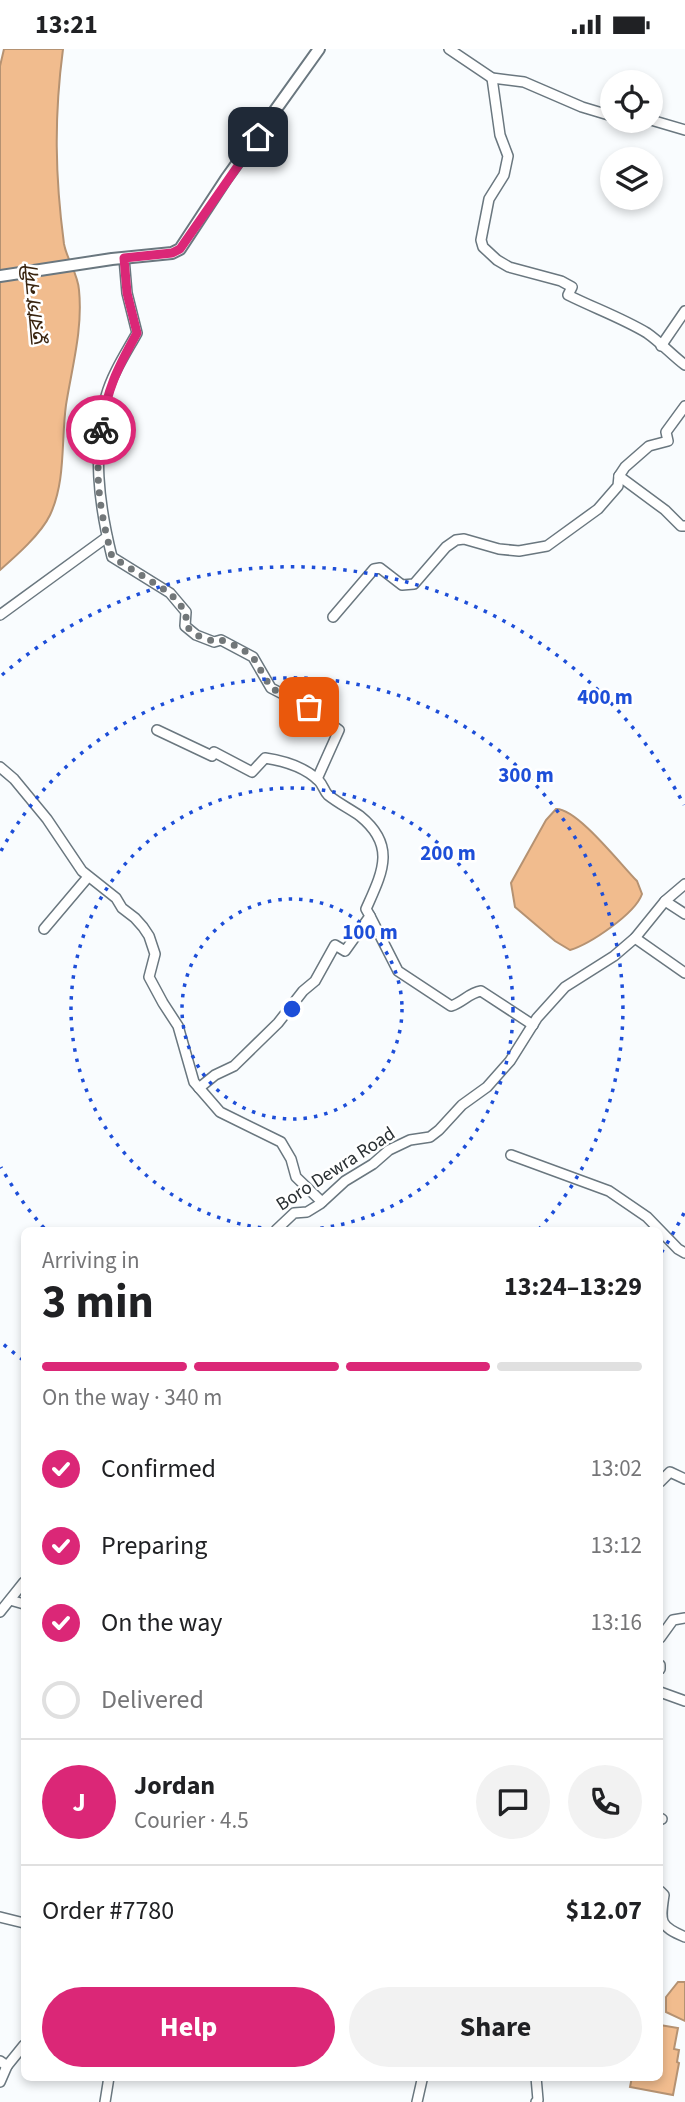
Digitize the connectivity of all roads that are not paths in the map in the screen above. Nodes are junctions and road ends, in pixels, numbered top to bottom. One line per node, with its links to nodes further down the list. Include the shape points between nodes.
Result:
1 (319, 49): 7 (street, via 180,249)
2 (449, 49): 3 (street)
3 (492, 78): 4 (street, via 524,82); 10 (street, via 500,135 508,156 489,199 481,240 484,247 509,267 561,281 572,288 568,295 614,315)
4 (600, 112)
5 (663, 124): 6 (street)
6 (685, 130)
7 (118, 258): 8 (street); 15 (street, via 137,333 107,394 96,458)
8 (0, 276)
9 (685, 311): 10 (street)
10 (661, 346): 11 (street)
11 (685, 365)
12 (685, 406): 13 (street, via 666,432 668,441 649,446)
13 (619, 476): 14 (street); 17 (street, via 618,486 598,509 547,546 519,551 456,540 414,584 402,585 380,568 374,569)
14 (685, 526)
15 (107, 537): 16 (street); 20 (street, via 112,557 170,593 182,606 186,626 193,633 245,651 271,688 337,727)
16 (0, 615)
17 (333, 617)
18 (157, 730): 20 (street, via 252,772 265,758)
19 (0, 767): 21 (street, via 47,819)
20 (317, 779): 25 (street, via 326,793 376,832 382,847 384,868 366,909)
21 (88, 877): 26 (street); 30 (street, via 116,898 149,936 155,954 149,977 178,1026)
22 (685, 884): 23 (street, Boro Dewra Road)
23 (665, 901): 24 (street); 27 (street, Boro Dewra Road)
24 (685, 914)
25 (370, 916): 29 (street, via 398,971 415,984 451,1006 481,991); 30 (street, via 345,951 335,945 315,981 278,1023 234,1066)
26 (44, 929)
27 (635, 938): 28 (street); 29 (street, Boro Dewra Road, via 565,987)
28 (685, 973)
29 (533, 1025): 32 (street, Boro Dewra Road, via 487,1087 439,1130 389,1150)
30 (199, 1088): 32 (street, via 220,1112 281,1142 296,1177)
31 (511, 1155): 34 (street, via 609,1191)
32 (322, 1202): 33 (street, Boro Dewra Road, via 307,1212 294,1213)
33 (279, 1227)
34 (654, 1227)
35 (663, 1240): 36 (street)
36 (685, 1253)
37 (663, 1479): 38 (street, via 670,1472)
38 (685, 1479)
39 (21, 1586): 40 (street)
40 (10, 1600): 41 (street); 42 (street)
41 (21, 1603)
42 (0, 1612)
43 (685, 1618): 44 (street, via 673,1620)
44 (663, 1634)
45 (663, 1693): 46 (street)
46 (685, 1701)
47 (0, 1917): 48 (street)
48 (21, 1922)
49 (663, 1922): 50 (street)
50 (685, 1937)
51 (21, 2048): 52 (street)
52 (3, 2063): 56 (street)
53 (108, 2081): 57 (street)
54 (422, 2081): 58 (street)
55 (536, 2081): 59 (street)
56 (0, 2082)
57 (105, 2102)
58 (417, 2102)
59 (536, 2102)

